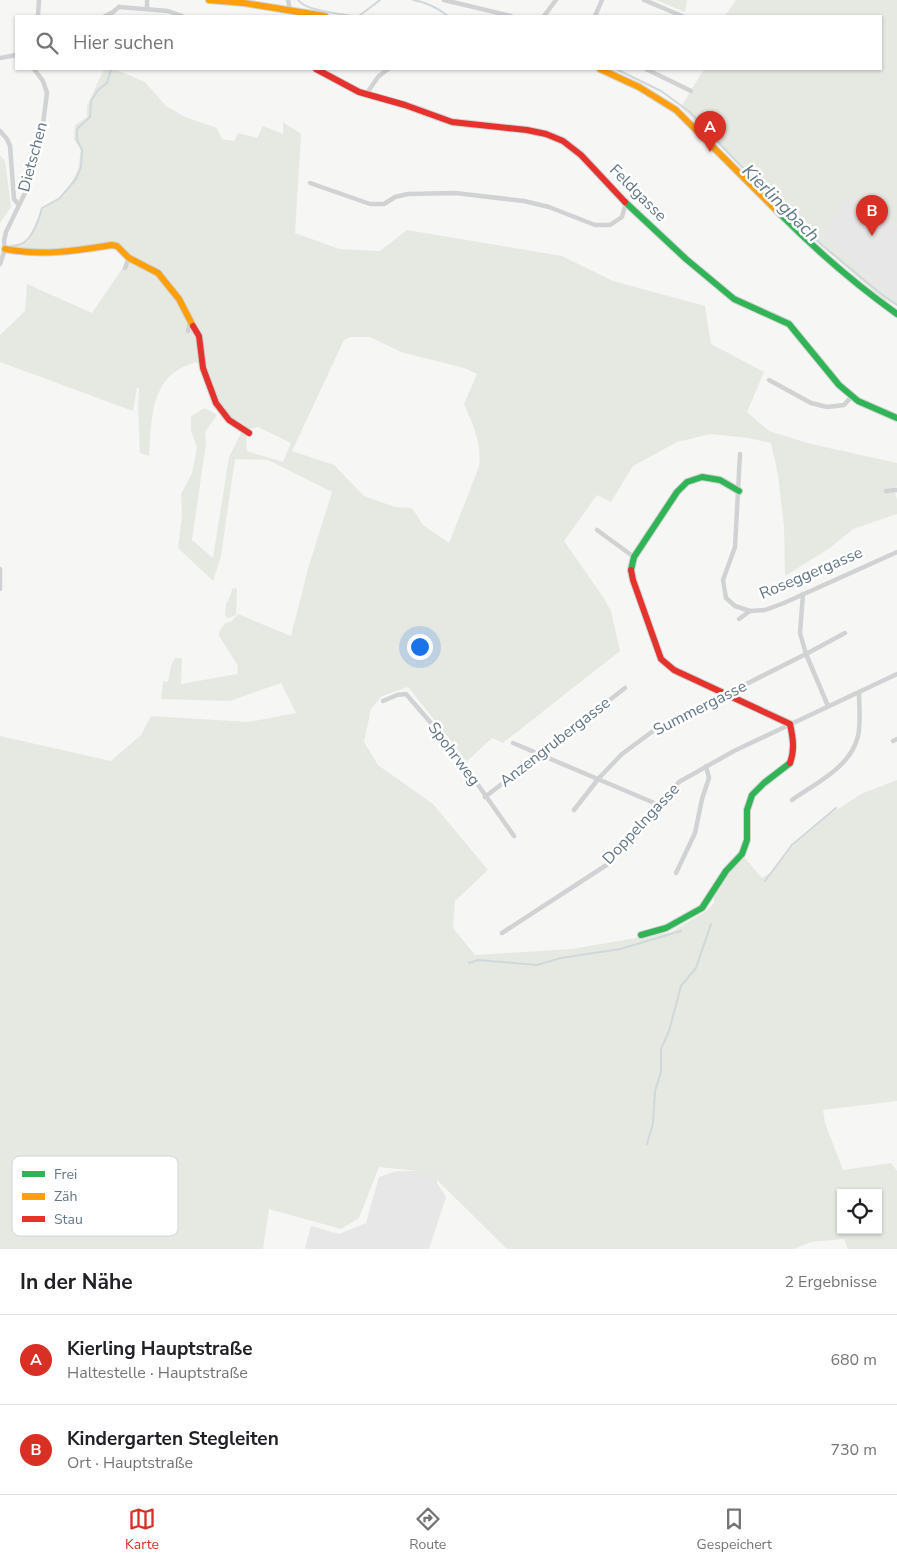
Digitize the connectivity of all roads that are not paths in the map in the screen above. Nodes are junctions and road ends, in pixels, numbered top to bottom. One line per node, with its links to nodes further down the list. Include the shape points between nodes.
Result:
1 (39, 0): 13 (street)
2 (118, 0): 10 (street)
3 (147, 0): 11 (street)
4 (209, 0): 12 (street)
5 (288, 0): 12 (street)
6 (444, 0): 17 (street)
7 (556, 0): 18 (street)
8 (602, 0): 19 (street)
9 (644, 0): 20 (street)
10 (119, 7): 11 (street); 14 (street)
11 (147, 8): 15 (street)
12 (290, 10): 16 (street)
13 (38, 15)
14 (107, 15)
15 (180, 15)
16 (319, 15)
17 (507, 15)
18 (545, 15)
19 (595, 15)
20 (680, 15)
21 (15, 55): 22 (street)
22 (0, 58)
23 (35, 70): 33 (street, Dietschen, via 46,88 46,107 41,139)
24 (318, 70): 29 (street, Feldgasse)
25 (387, 70): 29 (street)
26 (602, 70): 39 (street, via 639,87 676,110 797,231)
27 (648, 70): 28 (street)
28 (691, 91)
29 (367, 94): 32 (street, Feldgasse, via 452,122 546,134 581,155)
30 (0, 131): 33 (street, via 10,146 14,199)
31 (310, 183): 32 (street, via 370,204 384,204 408,194 455,193 524,201 595,225 610,225 622,217)
32 (626, 203): 43 (street, Feldgasse, via 734,299 789,324 839,385)
33 (19, 205): 34 (street, Dietschen)
34 (2, 242): 35 (street)
35 (5, 249): 36 (street, via 23,254 47,254 112,245); 37 (street)
36 (130, 258): 38 (street); 40 (street, via 158,273 179,299)
37 (0, 264)
38 (126, 268)
39 (897, 314)
40 (190, 320): 41 (street); 45 (street, via 199,336 203,368 216,404 229,420)
41 (188, 330)
42 (768, 380): 43 (street, via 811,404 827,407 844,405)
43 (852, 396): 44 (street, Feldgasse)
44 (897, 418)
45 (249, 433)
46 (740, 454): 48 (street, Roseggergasse)
47 (897, 490): 49 (street)
48 (739, 491): 52 (street, via 720,480 702,477 687,482); 56 (street, Roseggergasse, via 736,547 723,580 726,598)
49 (886, 491)
50 (598, 530): 52 (street)
51 (897, 552): 55 (street, Roseggergasse)
52 (634, 557): 63 (street, via 633,580 661,659 674,670)
53 (0, 569): 54 (street)
54 (0, 589)
55 (803, 594): 56 (street, Roseggergasse, via 765,610); 59 (street, via 800,633)
56 (750, 611): 57 (street)
57 (739, 619)
58 (845, 633): 59 (street, Summergasse)
59 (806, 654): 63 (street, Summergasse); 65 (street)
60 (897, 674): 62 (street, Doppelngasse)
61 (625, 688): 68 (street, Anzengrubergasse)
62 (859, 693): 65 (street, Doppelngasse); 72 (street, via 858,736 852,751 845,762)
63 (726, 694): 66 (street); 70 (street, Summergasse, via 653,731 622,754)
64 (383, 701): 71 (street, Spohrweg, via 406,694 450,745)
65 (828, 706): 66 (street, Doppelngasse)
66 (790, 724): 69 (street, Doppelngasse); 78 (street, via 793,754 788,765 752,795 747,810 747,840 742,854 726,871 702,908 666,928)
67 (513, 743): 68 (street)
68 (541, 754): 70 (street); 71 (street, Anzengrubergasse)
69 (706, 766): 73 (street, Doppelngasse, via 679,782); 76 (street, Doppelngasse, via 709,778 695,833)
70 (599, 778): 73 (street); 74 (street, Summergasse)
71 (485, 797): 75 (street, Spohrweg)
72 (792, 800)
73 (659, 805): 77 (street, Doppelngasse, via 608,864)
74 (574, 810)
75 (514, 836)
76 (676, 873)
77 (502, 933)
78 (641, 935)

